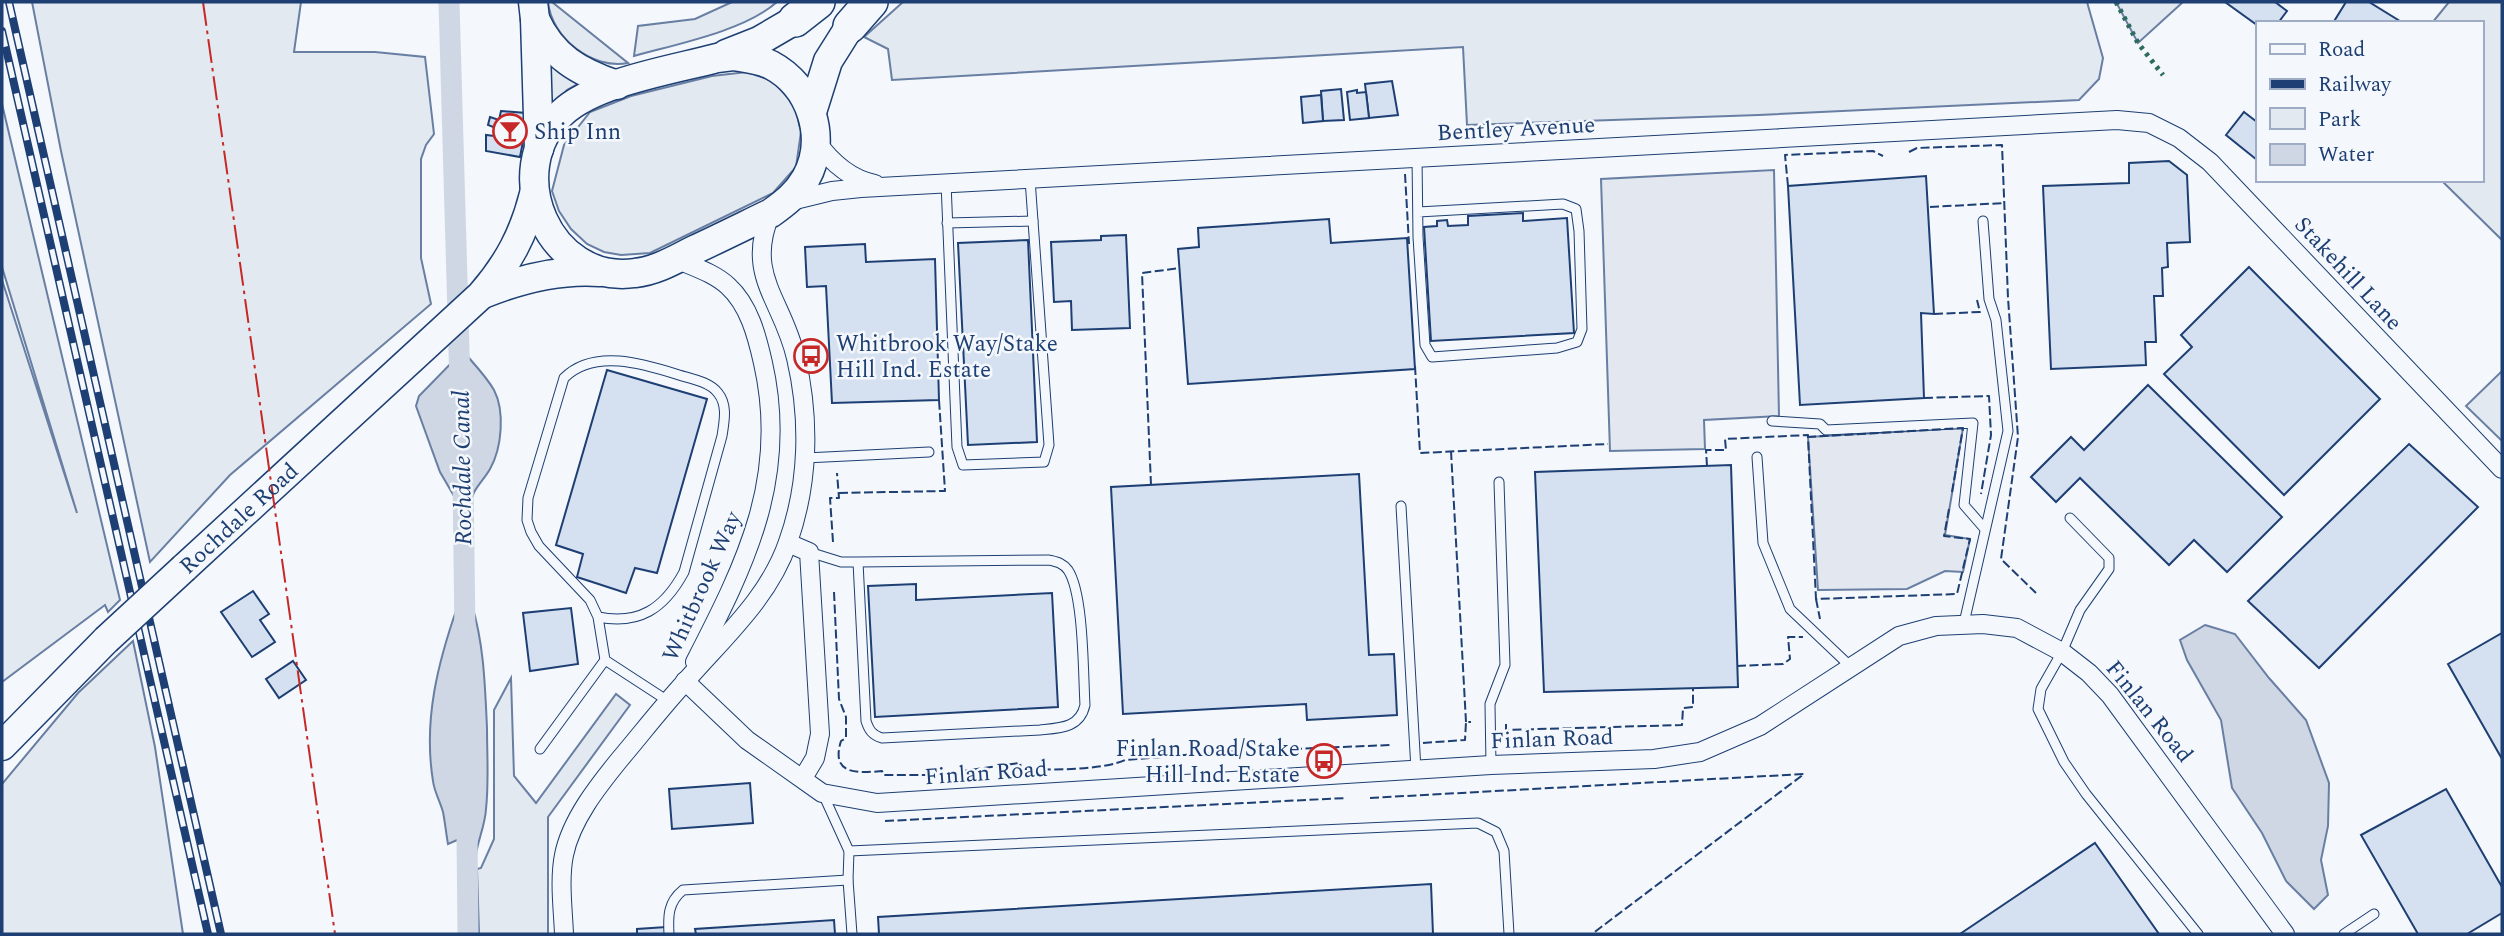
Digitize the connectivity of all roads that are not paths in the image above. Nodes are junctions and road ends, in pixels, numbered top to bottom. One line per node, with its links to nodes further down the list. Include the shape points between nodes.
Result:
1 (534, 11): 5 (main road, via 544,38 559,54 576,68); 9 (main road)
2 (806, 11): 4 (main road, via 759,41)
3 (860, 14): 6 (main road, via 828,61)
4 (717, 58): 5 (main road); 6 (main road, via 733,56 770,65 796,86)
5 (617, 85): 9 (main road, via 561,114)
6 (812, 112): 8 (main road)
7 (2149, 124): 10 (street, Bentley Avenue, via 2117,120); 27 (street, Stakehill Lane, via 2179,138 2210,162)
8 (816, 141): 13 (street, via 841,168); 15 (main road, via 807,177)
9 (539, 149): 14 (main road)
10 (1417, 157): 11 (street, Bentley Avenue); 16 (lane)
11 (1030, 179): 12 (street, Bentley Avenue); 17 (lane)
12 (946, 183): 13 (street, Bentley Avenue); 19 (lane)
13 (886, 187): 15 (street, Bentley Avenue, via 836,191)
14 (534, 194): 21 (main road, via 545,224 564,249 600,270); 22 (main road, Rochdale Road, via 516,249)
15 (779, 207): 20 (main road); 26 (street, Whitbrook Way, via 761,243 761,261 765,282 796,355)
16 (1418, 212): 16 (lane, via 1425,345 1432,357 1557,348 1577,342 1582,330 1576,209 1563,204)
17 (1033, 221): 19 (lane); 19 (lane, via 1049,444 1044,462 963,465 957,447)
18 (1983, 221): 31 (lane, via 2008,432)
19 (947, 223)
20 (676, 259): 21 (main road, via 652,270); 40 (street, Whitbrook Way, via 720,279 740,299 759,343 772,439 765,498 756,527)
21 (621, 274): 22 (main road, Rochdale Road, via 554,274)
22 (481, 295): 42 (main road, Rochdale Road, bridge, via 106,640)
23 (1772, 421): 31 (lane, via 1820,424 1826,430 1973,423 1964,505)
24 (929, 452): 26 (lane)
25 (1757, 457): 39 (lane, via 1762,543 1790,609)
26 (805, 458): 32 (street, Whitbrook Way)
27 (2502, 468)
28 (1499, 482): 44 (lane, via 1505,665 1490,704)
29 (1401, 506): 45 (lane)
30 (2070, 518): 37 (lane, via 2109,558 2109,569 2080,610)
31 (1984, 528): 36 (lane)
32 (788, 543): 33 (street); 40 (street, Whitbrook Way, via 748,611)
33 (809, 552): 34 (lane); 46 (street, via 820,734 816,758)
34 (858, 562): 34 (lane, via 1059,562 1072,578 1078,606 1085,705 1080,718 1064,727 1040,730 874,736 866,721)
35 (598, 617): 35 (lane, via 590,600 531,533 528,498 564,379 583,365 611,360 653,367 706,384 721,397 725,417 677,585 644,615 626,620); 38 (lane)
36 (1964, 623): 37 (street, Finlan Road, via 2017,628); 39 (street, Finlan Road, via 1899,636)
37 (2063, 652): 55 (lane, via 2041,688 2038,709 2044,724 2086,794); 56 (street, Finlan Road, via 2110,695)
38 (605, 660): 41 (lane); 43 (lane)
39 (1850, 666): 44 (street, Finlan Road, via 1760,726 1700,752 1654,759)
40 (685, 681): 41 (street, Whitbrook Way); 46 (street, Finlan Road, via 747,740)
41 (668, 701): 51 (street, Whitbrook Way, via 580,815 564,854)
42 (2, 746)
43 (540, 749)
44 (1491, 765): 45 (street, Finlan Road)
45 (1416, 770): 47 (street, Finlan Road, via 877,803)
46 (803, 778): 47 (street, Finlan Road)
47 (822, 793): 48 (lane)
48 (849, 851): 49 (lane); 54 (lane, via 1478,823 1496,832 1504,851)
49 (848, 880): 52 (lane, via 683,891 670,907); 53 (lane)
50 (2374, 914): 57 (lane)
51 (564, 934)
52 (669, 934)
53 (852, 934)
54 (1509, 934)
55 (2198, 934)
56 (2286, 934)
57 (2344, 934)

